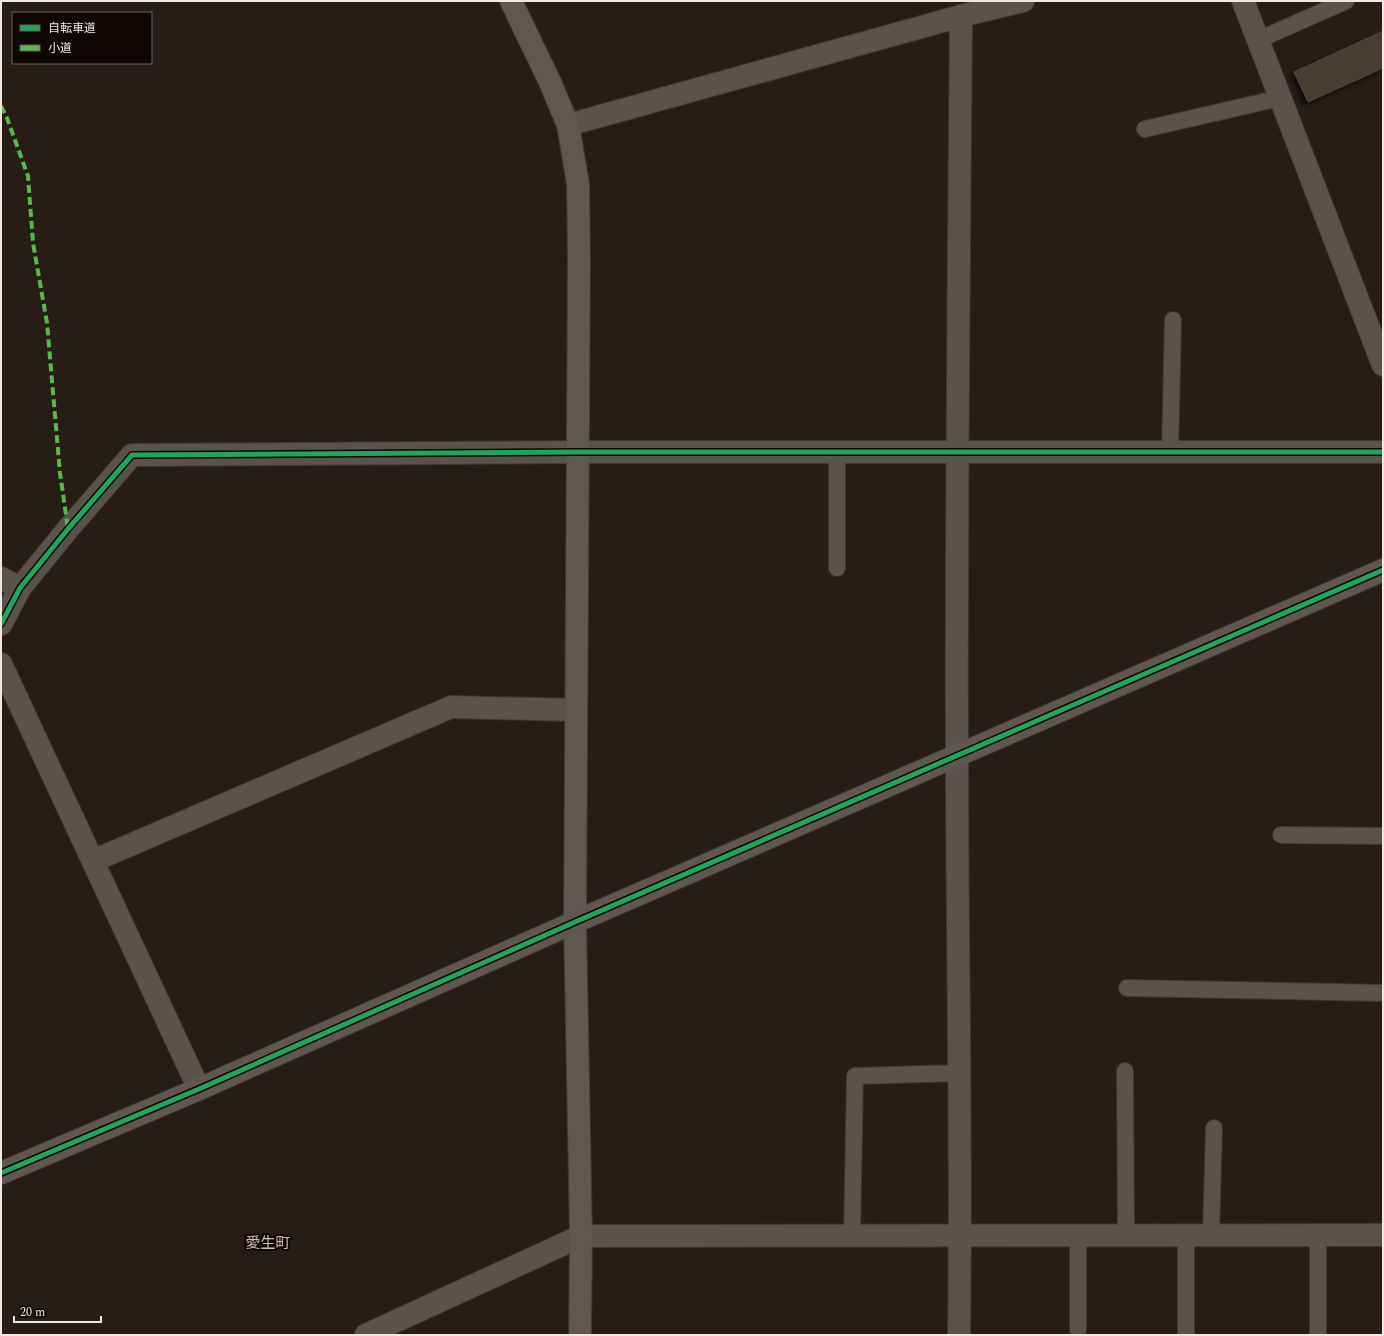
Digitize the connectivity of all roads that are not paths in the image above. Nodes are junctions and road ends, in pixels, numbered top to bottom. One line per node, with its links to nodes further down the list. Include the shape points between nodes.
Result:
1 (511, 1): 9 (street)
2 (1023, 1): 5 (street)
3 (1243, 1): 7 (street)
4 (1346, 1): 7 (lane)
5 (997, 4): 6 (street)
6 (961, 16): 9 (street); 15 (street)
7 (1258, 40): 8 (street)
8 (1280, 98): 10 (lane); 12 (street)
9 (568, 125): 13 (street, via 578,184)
10 (1145, 128)
11 (1173, 320): 16 (lane)
12 (1383, 365)
13 (578, 452): 14 (street); 21 (street, via 132,455); 24 (street)
14 (837, 452): 15 (street); 18 (lane)
15 (956, 452): 16 (street); 25 (street)
16 (1170, 452): 17 (street)
17 (1383, 452)
18 (836, 568)
19 (1383, 570): 25 (street)
20 (1, 578): 21 (street)
21 (20, 588): 22 (street)
22 (1, 624)
23 (1, 664): 28 (street)
24 (576, 710): 28 (street, via 451,707); 29 (street)
25 (956, 755): 29 (street); 33 (street)
26 (1281, 836): 27 (lane)
27 (1383, 836)
28 (93, 860): 34 (street)
29 (575, 922): 34 (street); 43 (street)
30 (1127, 988): 31 (lane)
31 (1383, 993)
32 (1125, 1070): 39 (lane)
33 (959, 1073): 37 (lane, via 855,1076); 38 (street)
34 (199, 1089): 36 (street)
35 (1214, 1128): 40 (lane)
36 (1, 1173)
37 (852, 1235): 38 (street); 43 (street)
38 (960, 1235): 44 (street); 49 (street)
39 (1126, 1235): 44 (street); 45 (street)
40 (1211, 1235): 41 (street); 45 (street)
41 (1318, 1235): 42 (street); 51 (lane)
42 (1383, 1235)
43 (581, 1236): 47 (street); 48 (street)
44 (1078, 1236): 46 (lane)
45 (1186, 1236): 50 (lane)
46 (1078, 1330)
47 (366, 1335)
48 (580, 1335)
49 (959, 1335)
50 (1186, 1335)
51 (1318, 1335)

